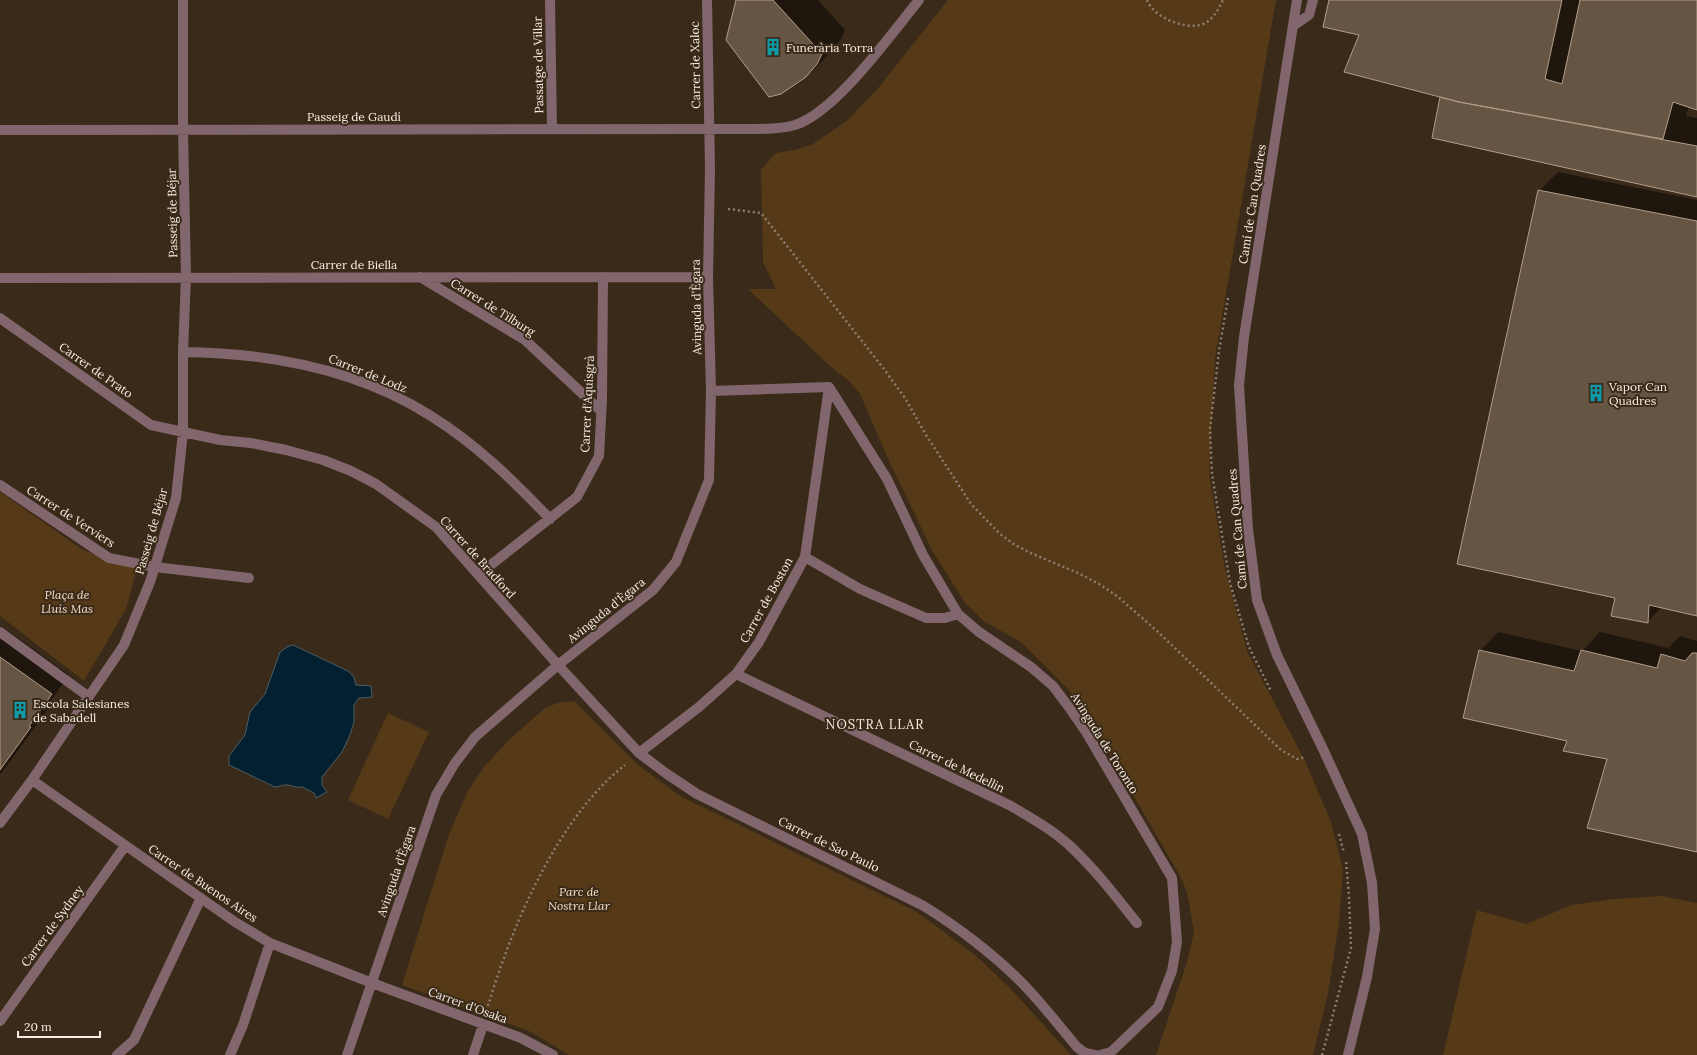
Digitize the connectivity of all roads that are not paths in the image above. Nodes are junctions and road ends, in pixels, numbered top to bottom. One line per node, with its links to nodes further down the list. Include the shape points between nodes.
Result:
1 (183, 0): 11 (street, Passeig de Béjar)
2 (550, 0): 8 (street, Passatge de Villar)
3 (707, 0): 9 (street, Carrer de Xaloc)
4 (919, 0): 9 (street, Passeig de Gaudí, via 856,77 820,112 794,125)
5 (1297, 0): 7 (street, Camí de Can Quadres)
6 (1313, 0): 7 (street, via 1309,15)
7 (1293, 26): 51 (street, Camí de Can Quadres, via 1244,337 1239,385 1248,529 1258,600 1277,655 1362,834 1372,883 1375,929 1367,977)
8 (552, 129): 9 (street, Passeig de Gaudí); 11 (street, Passeig de Gaudí)
9 (709, 129): 15 (street, Avinguda d'Ègara)
10 (0, 130): 11 (street, Passeig de Gaudí)
11 (183, 130): 12 (street, Passeig de Béjar)
12 (186, 277): 13 (street, Carrer de Biella); 16 (street, Carrer de Biella); 18 (street, Passeig de Béjar)
13 (420, 277): 14 (street, Carrer de Biella); 21 (street, Carrer de Tilburg, via 525,340)
14 (603, 277): 15 (street, Carrer de Biella); 21 (street, Carrer d'Aquisgrà)
15 (708, 277): 20 (street, Avinguda d'Ègara)
16 (0, 278)
17 (0, 318): 22 (street, Carrer de Prato, via 151,425)
18 (183, 352): 22 (street, Passeig de Béjar); 24 (street, Carrer de Lodz, via 222,352 275,358 313,366 380,389 432,416 464,439 516,484)
19 (829, 387): 20 (street); 25 (street, Carrer de Boston); 29 (street, Avinguda de Toronto, via 887,479 923,555)
20 (711, 392): 31 (street, Avinguda d'Ègara, via 709,480 676,562 653,590)
21 (601, 411): 24 (street, Carrer d'Aquisgrà, via 599,456 577,497)
22 (183, 432): 26 (street, Passeig de Béjar, via 176,498); 27 (street, Carrer de Bradford, via 286,450 351,471 376,484 436,527)
23 (0, 485): 26 (street, Carrer de Verviers, via 110,558)
24 (550, 518): 27 (street, Carrer d'Aquisgrà)
25 (805, 557): 29 (street, via 860,590 926,618 945,618); 32 (street, Carrer de Boston, via 759,642)
26 (155, 567): 28 (street, Carrer de Verviers); 33 (street, Passeig de Béjar, via 124,645)
27 (478, 576): 31 (street, Carrer de Bradford)
28 (249, 578)
29 (958, 614): 50 (street, Avinguda de Toronto, via 979,632 1031,667 1052,686 1086,732 1172,878 1177,942 1172,971 1158,1008 1110,1052)
30 (0, 632): 33 (street)
31 (558, 665): 34 (street, Carrer de Sao Paulo); 41 (street, Avinguda d'Ègara, via 475,737 454,763 436,795)
32 (736, 674): 34 (street, Carrer de Boston); 39 (street, Carrer de Medellin, via 1011,806 1047,828 1081,857)
33 (88, 697): 35 (street, Passeig de Béjar)
34 (640, 753): 44 (street, Carrer de Sao Paulo, via 697,794 936,913 1013,974 1077,1047)
35 (32, 780): 36 (street, Passeig de Béjar); 37 (street, Carrer de Buenos Aires)
36 (0, 823)
37 (125, 846): 38 (street, Carrer de Buenos Aires); 42 (street, Carrer de Sydney)
38 (200, 898): 40 (street, Carrer de Buenos Aires); 45 (street, via 134,1040)
39 (1137, 923)
40 (270, 943): 41 (street, Carrer de Buenos Aires); 46 (street, via 243,1025)
41 (372, 983): 43 (street, Carrer d'Osaka); 47 (street, Avinguda d'Ègara)
42 (0, 1020)
43 (483, 1025): 48 (street); 49 (street, Carrer d'Osaka, via 521,1038)
44 (1090, 1054)
45 (117, 1055)
46 (230, 1055)
47 (347, 1055)
48 (473, 1055)
49 (553, 1055)
50 (1100, 1055)
51 (1348, 1055)

